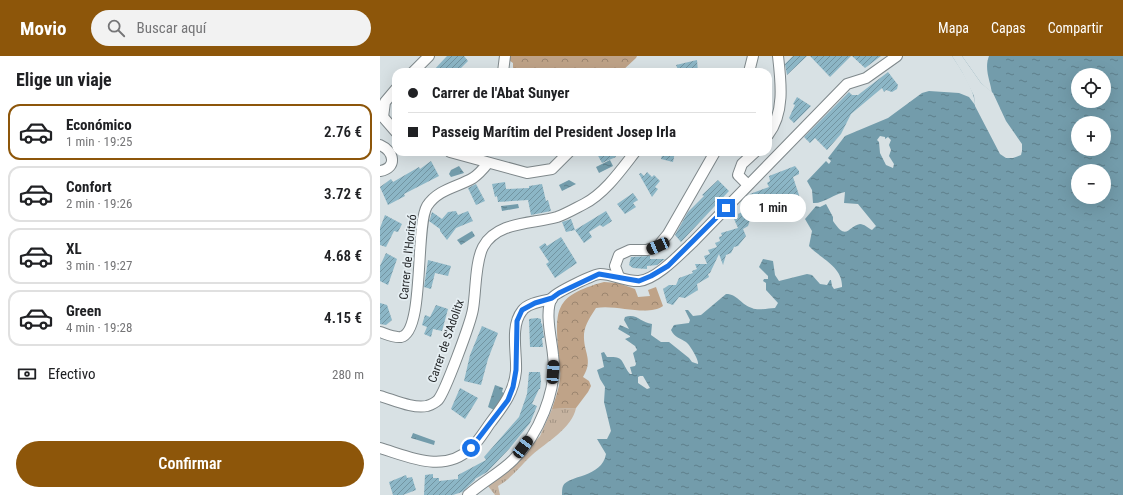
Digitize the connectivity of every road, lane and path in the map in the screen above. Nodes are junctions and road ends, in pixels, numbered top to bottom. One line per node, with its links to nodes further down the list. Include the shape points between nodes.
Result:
1 (429, 56): 6 (street)
2 (505, 56): 7 (street)
3 (753, 56): 8 (street)
4 (778, 56): 12 (street, via 782,90)
5 (896, 56): 21 (street, via 866,78 847,84)
6 (417, 68)
7 (504, 68)
8 (750, 68)
9 (392, 94): 10 (street, via 385,102)
10 (381, 117): 11 (street)
11 (392, 128)
12 (772, 130)
13 (380, 145): 20 (street, via 390,151 392,156 388,168)
14 (464, 156): 19 (street)
15 (565, 156): 19 (street, via 552,169 541,172 526,173)
16 (632, 156): 25 (street, Carrer de S'Adolitx, via 607,186 586,203 558,217 515,225 498,232 486,242 479,261 473,311 448,383 438,400 428,406 417,406)
17 (713, 156): 22 (street, via 668,234 658,246 648,250 630,250 619,256 615,266)
18 (751, 156): 21 (street, via 742,164 738,175)
19 (488, 163): 24 (street, Carrer de l'Horitzó, via 475,177 440,193 427,206 422,224 422,253 416,307 408,332 402,337)
20 (380, 171)
21 (747, 184): 22 (street, via 668,266 639,281)
22 (619, 277): 23 (street, via 599,274)
23 (552, 298): 26 (street, via 522,310 517,321 513,387 508,400 471,448 458,458 446,462 426,462); 27 (street, via 548,315 554,359 552,385 546,408 532,435 514,459)
24 (380, 332)
25 (380, 396)
26 (380, 448)
27 (468, 495)

